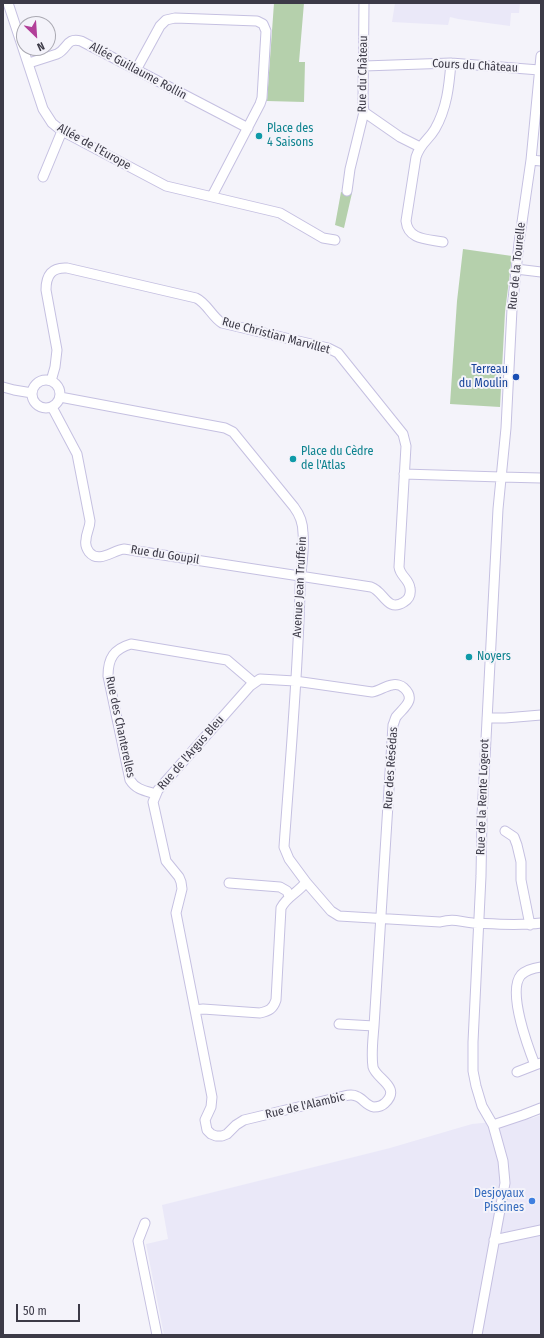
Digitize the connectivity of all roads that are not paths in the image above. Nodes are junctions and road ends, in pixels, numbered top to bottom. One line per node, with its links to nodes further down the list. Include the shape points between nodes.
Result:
1 (364, 3): 6 (street, Rue du Château)
2 (7, 4): 4 (street, Allée de l'Europe)
3 (541, 56): 8 (street, Rue de la Tourelle)
4 (29, 63): 7 (street, Allée Guillaume Rollin, via 57,54 70,41 75,40); 11 (street, Allée de l'Europe, via 43,109 52,123)
5 (451, 63): 6 (street, Cours du Château); 8 (street, Cours du Château); 12 (street, via 449,88 443,110 434,131)
6 (364, 66): 9 (street, Rue du Château)
7 (136, 70): 10 (street, Allée Guillaume Rollin); 10 (street, via 160,26 166,20 175,18 261,22 266,31 262,98)
8 (539, 70): 13 (street, Rue de la Tourelle)
9 (364, 112): 12 (street, via 400,137); 16 (street, Rue du Château)
10 (248, 128): 17 (street)
11 (62, 131): 15 (street); 17 (street, Allée de l'Europe, via 166,186)
12 (420, 147): 19 (street, via 410,190 407,228 411,234 418,237)
13 (531, 160): 14 (street); 20 (street, Rue de la Tourelle)
14 (541, 161)
15 (43, 177)
16 (347, 191)
17 (212, 196): 18 (street, Allée de l'Europe, via 280,212 322,238)
18 (336, 240)
19 (443, 242)
20 (516, 269): 21 (street); 28 (street, Rue de la Tourelle)
21 (541, 272)
22 (51, 381): 24 (street, via 38,383); 25 (street, via 58,388); 27 (street, Rue Christian Marvillet, via 58,350 46,284 54,270 67,268 196,298 222,323 328,348 338,353 402,434 406,446)
23 (3, 387): 24 (street)
24 (32, 393): 26 (street, via 32,399 38,406 46,409)
25 (60, 397): 26 (street); 30 (street, Avenue Jean Truffein, via 225,428 233,432 298,513 304,535)
26 (52, 407): 30 (street, Rue du Goupil, via 77,454 90,521 86,544 88,551 93,555 102,557 124,549)
27 (404, 474): 28 (street); 30 (street, Rue du Goupil, via 399,567 410,587 407,600 399,604 390,604 371,587)
28 (501, 478): 29 (street); 34 (street, Rue de la Rente Logerot)
29 (541, 478)
30 (300, 577): 31 (street, Avenue Jean Truffein)
31 (295, 680): 32 (street, via 260,679); 37 (street, Avenue Jean Truffein, via 284,846 289,859); 40 (street, Rue des Résédas, via 372,692 393,685 404,688 407,692 408,705 396,717 393,726)
32 (254, 683): 35 (street, Rue de l'Argus Bleu); 35 (street, Rue des Chanterelles, via 227,660 131,644 113,655 108,676 130,780 135,787)
33 (541, 715): 34 (street)
34 (487, 718): 41 (street, Rue de la Rente Logerot)
35 (156, 794): 45 (street, Rue de l'Argus Bleu, via 153,802 166,861 181,882 182,889 176,913)
36 (505, 831): 43 (street, via 514,838 517,845)
37 (306, 882): 39 (street, via 301,890); 40 (street, via 331,911 339,916)
38 (229, 883): 39 (street, via 280,887)
39 (290, 896): 45 (street, via 281,908 274,1007 260,1013)
40 (381, 919): 41 (street, via 440,922 451,919); 47 (street, Rue de l'Alambic)
41 (479, 923): 43 (street); 51 (street, Rue de la Rente Logerot, via 472,1059 476,1086)
42 (541, 923): 43 (street)
43 (530, 925)
44 (541, 967): 48 (street, via 522,974 517,986 520,1022)
45 (195, 1010): 47 (street, Rue de l'Alambic, via 212,1097 205,1125 211,1134 216,1136 227,1134 244,1120 344,1096 355,1095 374,1107 383,1105 388,1100 390,1090 387,1082 378,1076 374,1068)
46 (339, 1024): 47 (street)
47 (374, 1026)
48 (538, 1064): 49 (street)
49 (517, 1072)
50 (541, 1108): 51 (street)
51 (492, 1125): 54 (street, Rue de la Rente Logerot, via 503,1161 505,1183)
52 (145, 1223): 55 (street, via 138,1241)
53 (541, 1230): 54 (street)
54 (494, 1240): 56 (street, Rue de la Rente Logerot)
55 (157, 1335)
56 (477, 1335)

